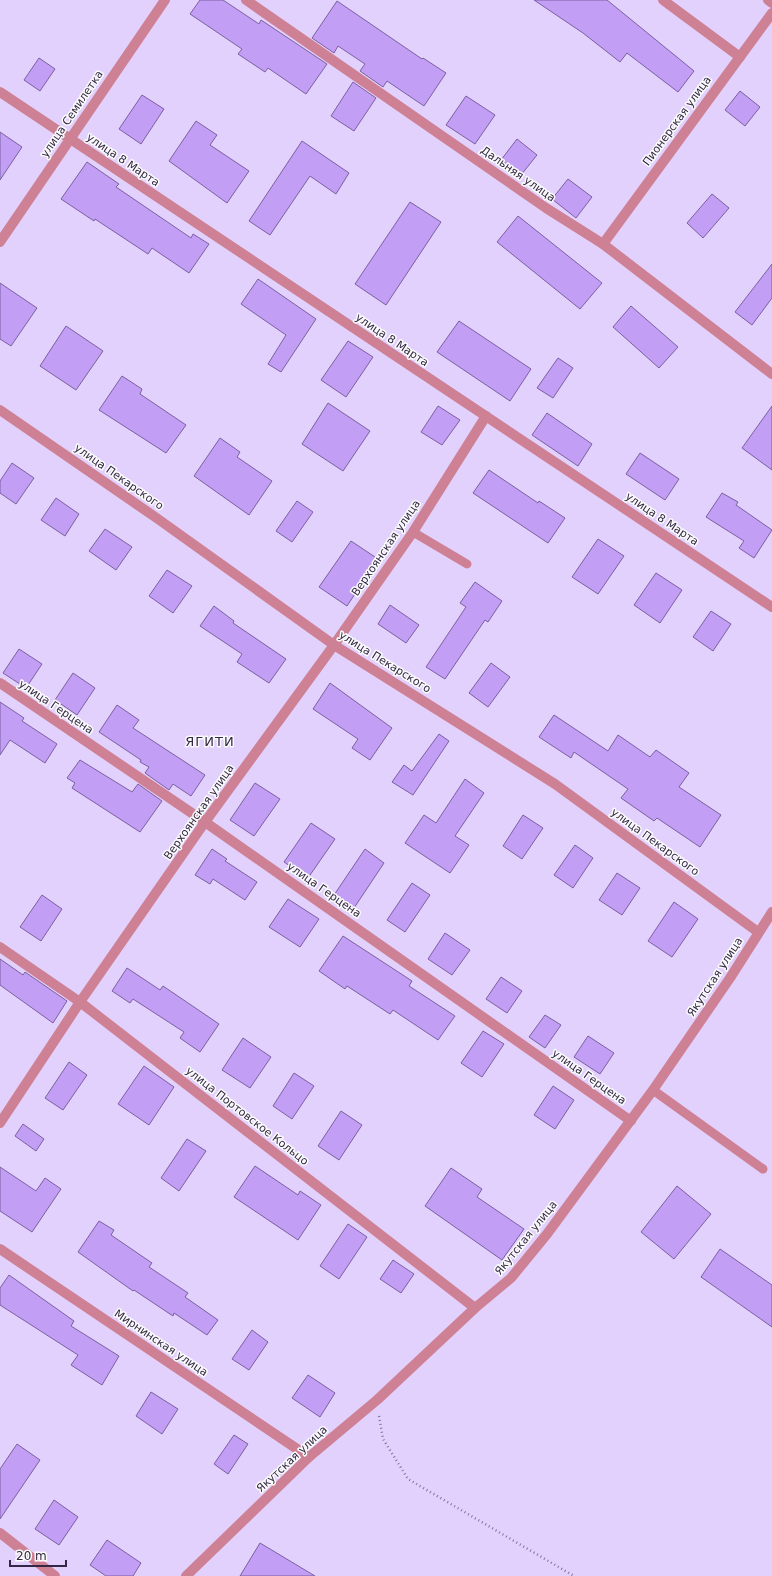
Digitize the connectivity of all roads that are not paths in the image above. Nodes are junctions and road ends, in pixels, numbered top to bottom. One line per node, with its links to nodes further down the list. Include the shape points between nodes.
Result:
1 (165, 0): 9 (street, улица Семилетка)
2 (246, 0): 11 (street, Дальняя улица, via 539,204)
3 (663, 0): 7 (street)
4 (768, 0): 5 (street)
5 (772, 3)
6 (772, 13): 7 (street, Пионерская улица)
7 (740, 57): 11 (street, Пионерская улица)
8 (0, 92): 9 (street, улица 8 Марта)
9 (69, 139): 10 (street, улица Семилетка); 14 (street, улица 8 Марта)
10 (0, 242)
11 (602, 244): 12 (street, Дальняя улица)
12 (772, 374)
13 (0, 410): 18 (street, улица Пекарского)
14 (486, 416): 15 (street, Верхоянская улица); 17 (street, улица 8 Марта)
15 (413, 532): 16 (lane); 18 (street, Верхоянская улица)
16 (467, 564)
17 (772, 606)
18 (334, 645): 20 (street, Верхоянская улица); 22 (street, улица Пекарского, via 555,784)
19 (0, 683): 20 (street, улица Герцена)
20 (205, 822): 24 (street, Верхоянская улица); 26 (street, улица Герцена)
21 (772, 912): 22 (street, Якутская улица)
22 (758, 932): 25 (street, Якутская улица, via 730,978)
23 (0, 947): 24 (street, улица Портовское Кольцо)
24 (80, 1002): 27 (street, Верхоянская улица); 30 (street, улица Портовское Кольцо)
25 (653, 1090): 26 (street, Якутская улица); 28 (lane)
26 (631, 1121): 30 (street, Якутская улица, via 511,1278)
27 (0, 1123)
28 (763, 1169)
29 (0, 1249): 31 (street, Мирнинская улица)
30 (476, 1308): 31 (street, Якутская улица, via 377,1400)
31 (309, 1457): 34 (street, Якутская улица)
32 (0, 1533): 33 (street)
33 (55, 1576)
34 (186, 1576)

